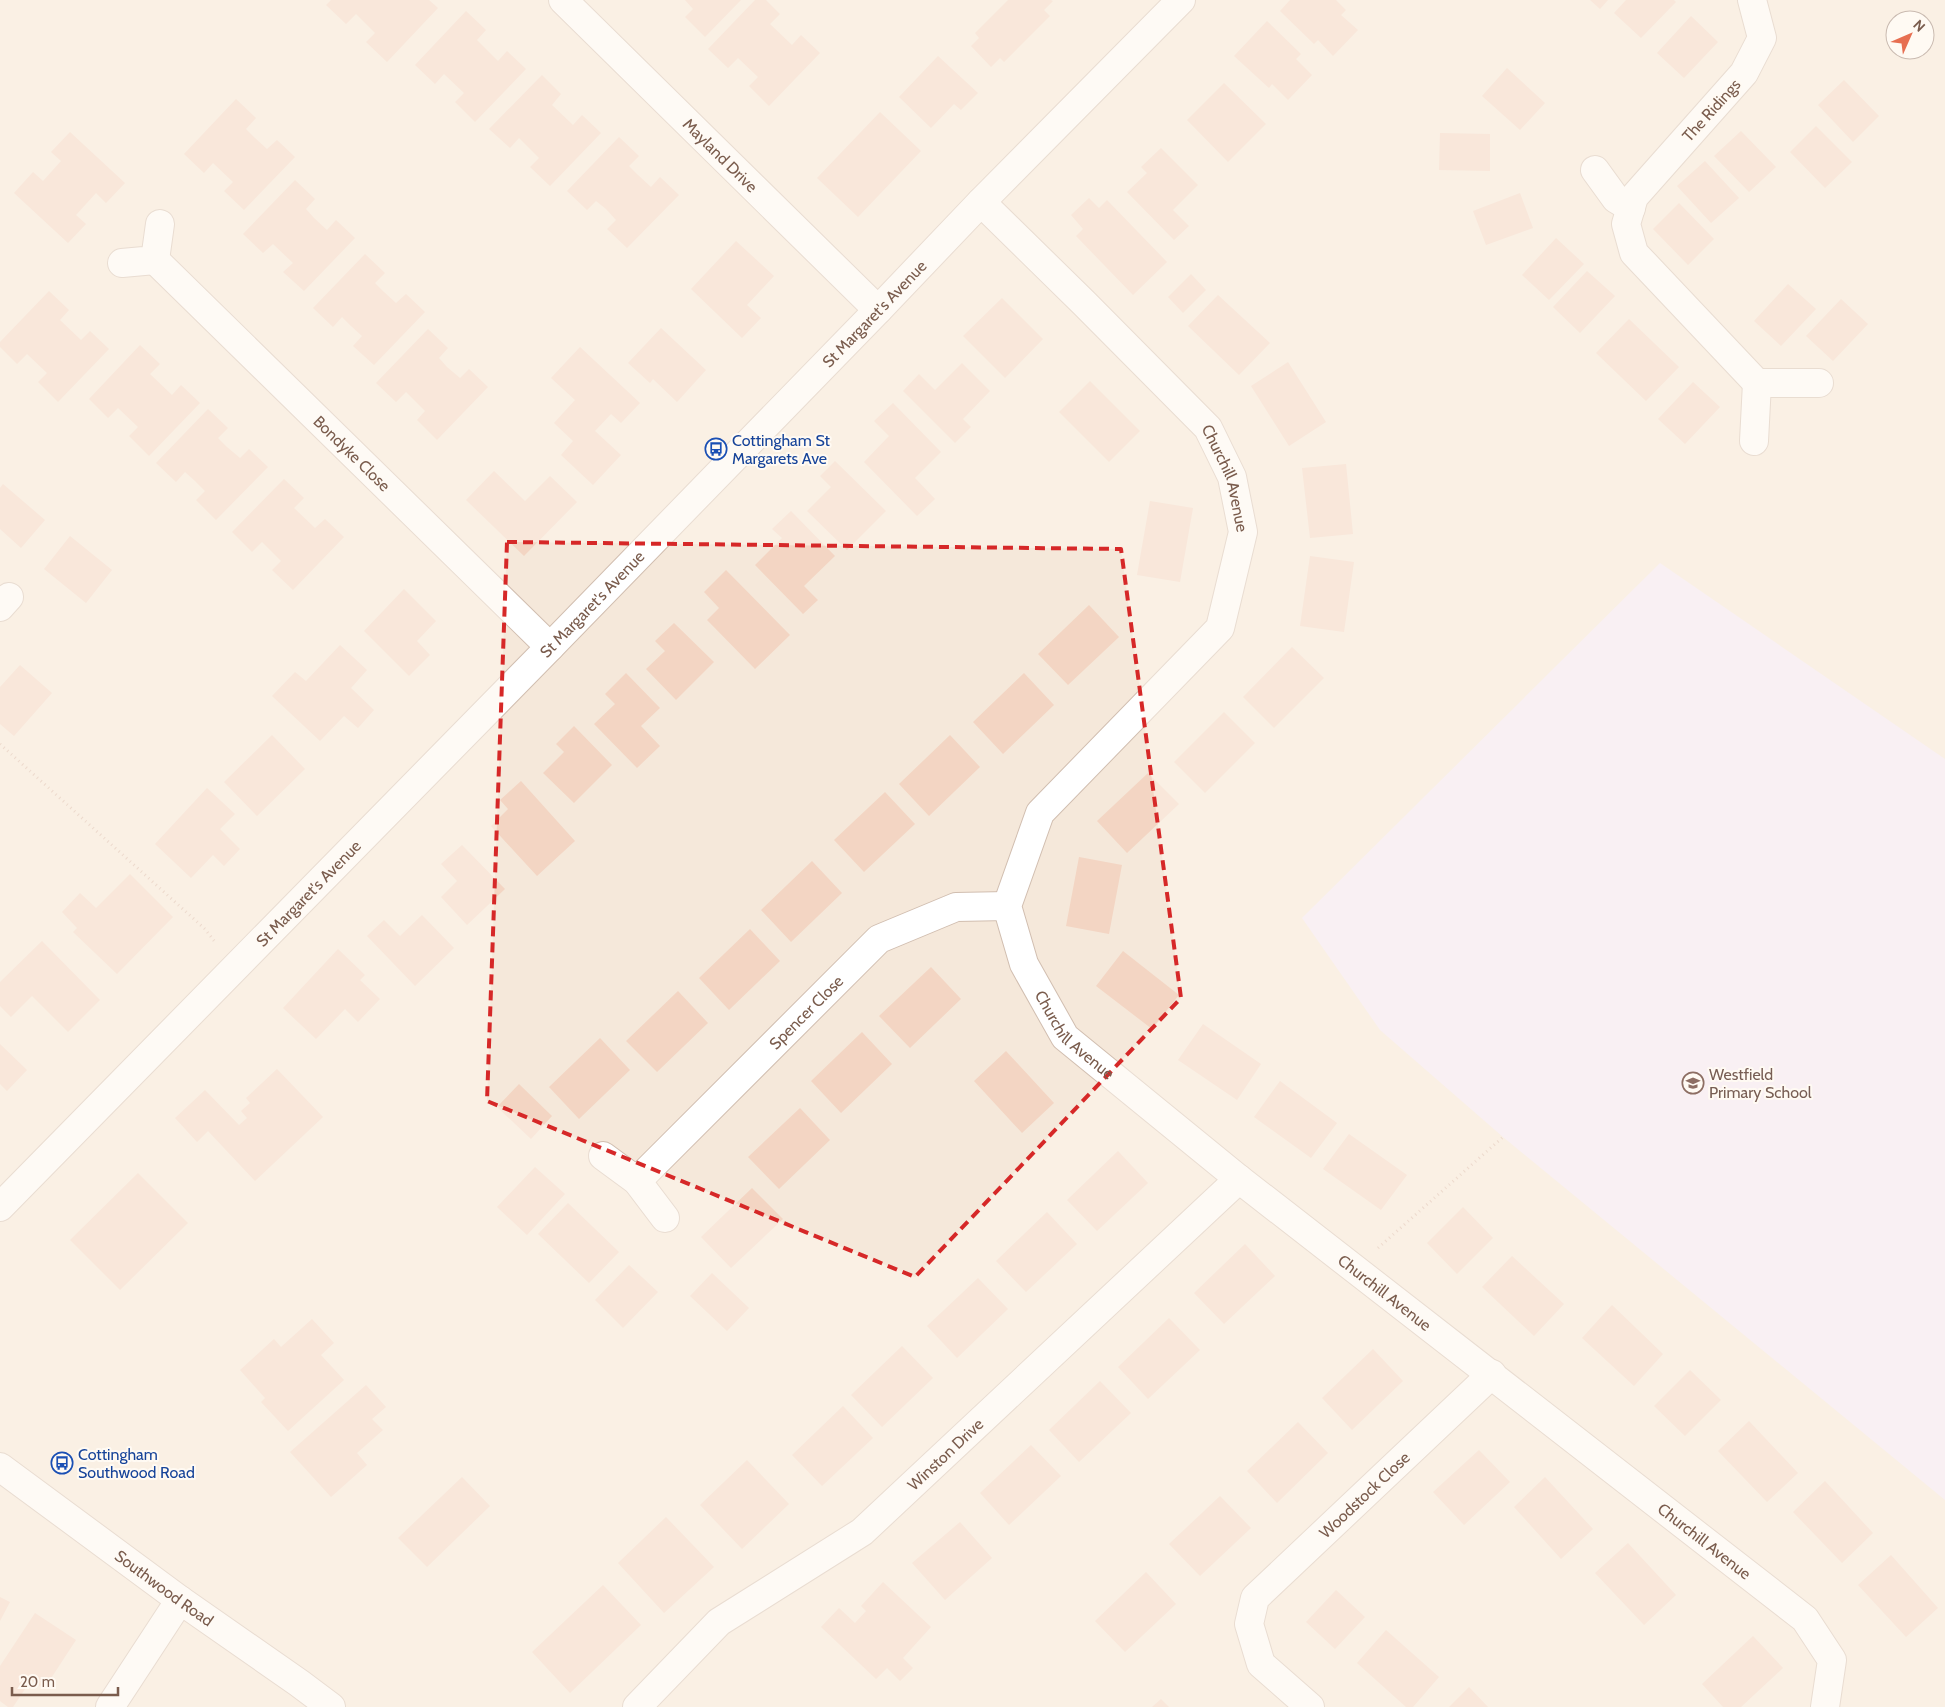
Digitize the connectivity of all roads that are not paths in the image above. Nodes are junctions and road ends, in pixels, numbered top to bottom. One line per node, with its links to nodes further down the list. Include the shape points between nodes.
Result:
1 (563, 0): 10 (street, Mayland Drive)
2 (1181, 0): 5 (street, St Margaret's Avenue)
3 (1752, 0): 6 (street, The Ridings, via 1762,38 1744,73 1634,197)
4 (1595, 170): 6 (street, via 1616,199)
5 (981, 202): 10 (street, St Margaret's Avenue); 15 (street, Churchill Avenue, via 1208,428 1232,477 1243,532 1220,628 1040,813)
6 (1631, 208): 11 (street, The Ridings, via 1626,224 1634,252)
7 (160, 224): 8 (street)
8 (155, 260): 9 (street); 14 (street, Bondyke Close)
9 (122, 263)
10 (878, 310): 14 (street, St Margaret's Avenue)
11 (1758, 383): 12 (street); 13 (street)
12 (1819, 383)
13 (1754, 441)
14 (550, 647): 19 (street, St Margaret's Avenue)
15 (1007, 906): 17 (street, Churchill Avenue, via 1024,964 1065,1036); 18 (street, Spencer Close, via 956,907 879,940)
16 (603, 1156): 18 (street)
17 (1239, 1179): 21 (street, Churchill Avenue); 26 (street, Winston Drive, via 862,1532 719,1622)
18 (637, 1181): 20 (street)
19 (0, 1207)
20 (665, 1218)
21 (1492, 1374): 27 (street, Woodstock Close, via 1255,1598 1249,1624 1261,1664); 28 (street, Churchill Avenue, via 1805,1618 1832,1660)
22 (0, 1467): 23 (street, Southwood Road)
23 (180, 1600): 24 (street); 25 (street, Southwood Road)
24 (110, 1707)
25 (331, 1707)
26 (637, 1707)
27 (1310, 1707)
28 (1826, 1707)

